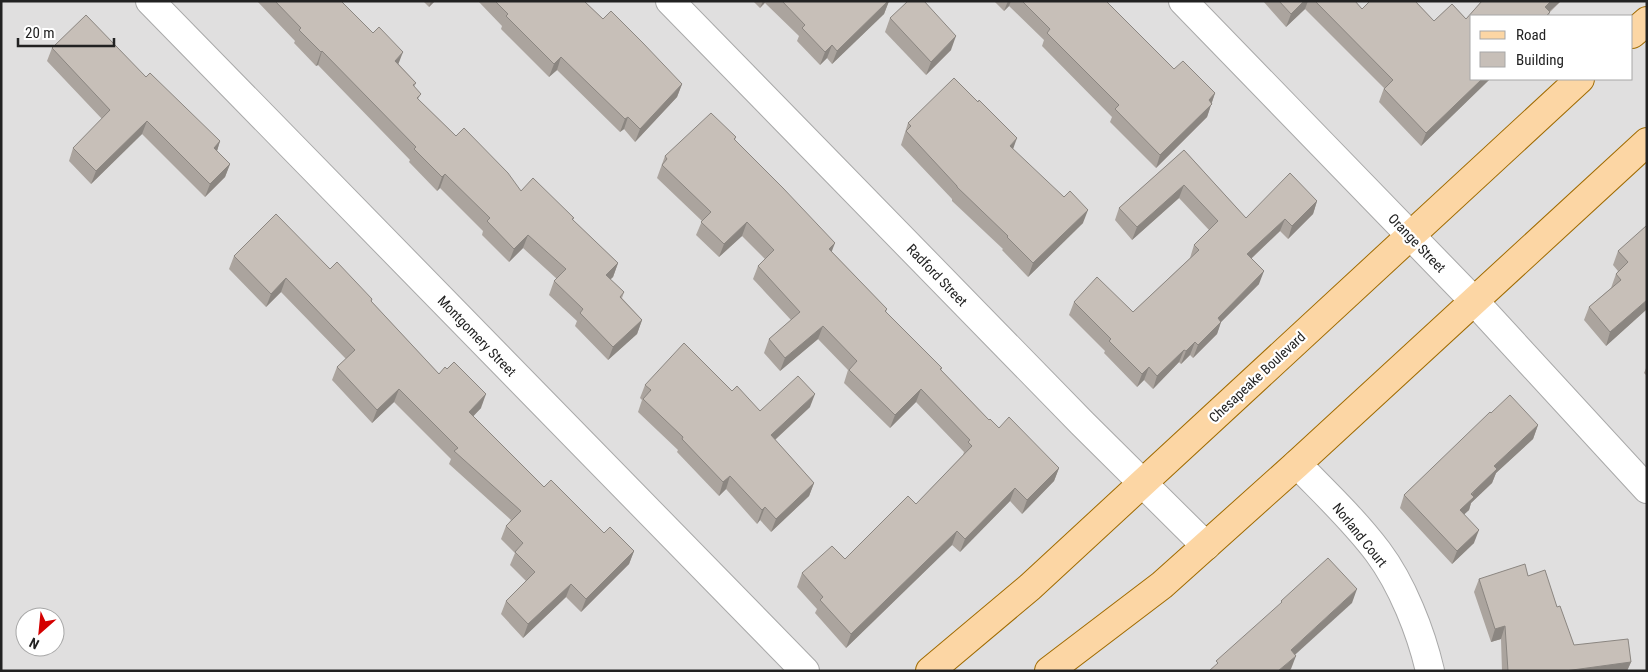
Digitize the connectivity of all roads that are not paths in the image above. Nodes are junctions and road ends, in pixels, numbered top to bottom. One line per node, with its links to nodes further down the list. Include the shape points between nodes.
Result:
1 (150, 1): 14 (street, Montgomery Street)
2 (670, 1): 11 (street, Radford Street)
3 (1182, 1): 8 (street, Orange Street)
4 (1647, 21): 5 (main road)
5 (1633, 33)
6 (1579, 80): 8 (main road, Chesapeake Boulevard)
7 (1647, 142): 9 (main road)
8 (1411, 236): 9 (street, Orange Street); 11 (main road, Chesapeake Boulevard)
9 (1474, 301): 10 (main road); 12 (street, Orange Street)
10 (1297, 464): 13 (main road); 17 (street, Norland Court, via 1353,521 1379,554 1405,599 1425,648)
11 (1143, 483): 13 (street, Radford Street); 15 (main road, Chesapeake Boulevard, via 1030,587)
12 (1647, 489)
13 (1206, 546): 16 (main road, via 1162,585)
14 (805, 671)
15 (930, 671)
16 (1049, 671)
17 (1430, 671)

